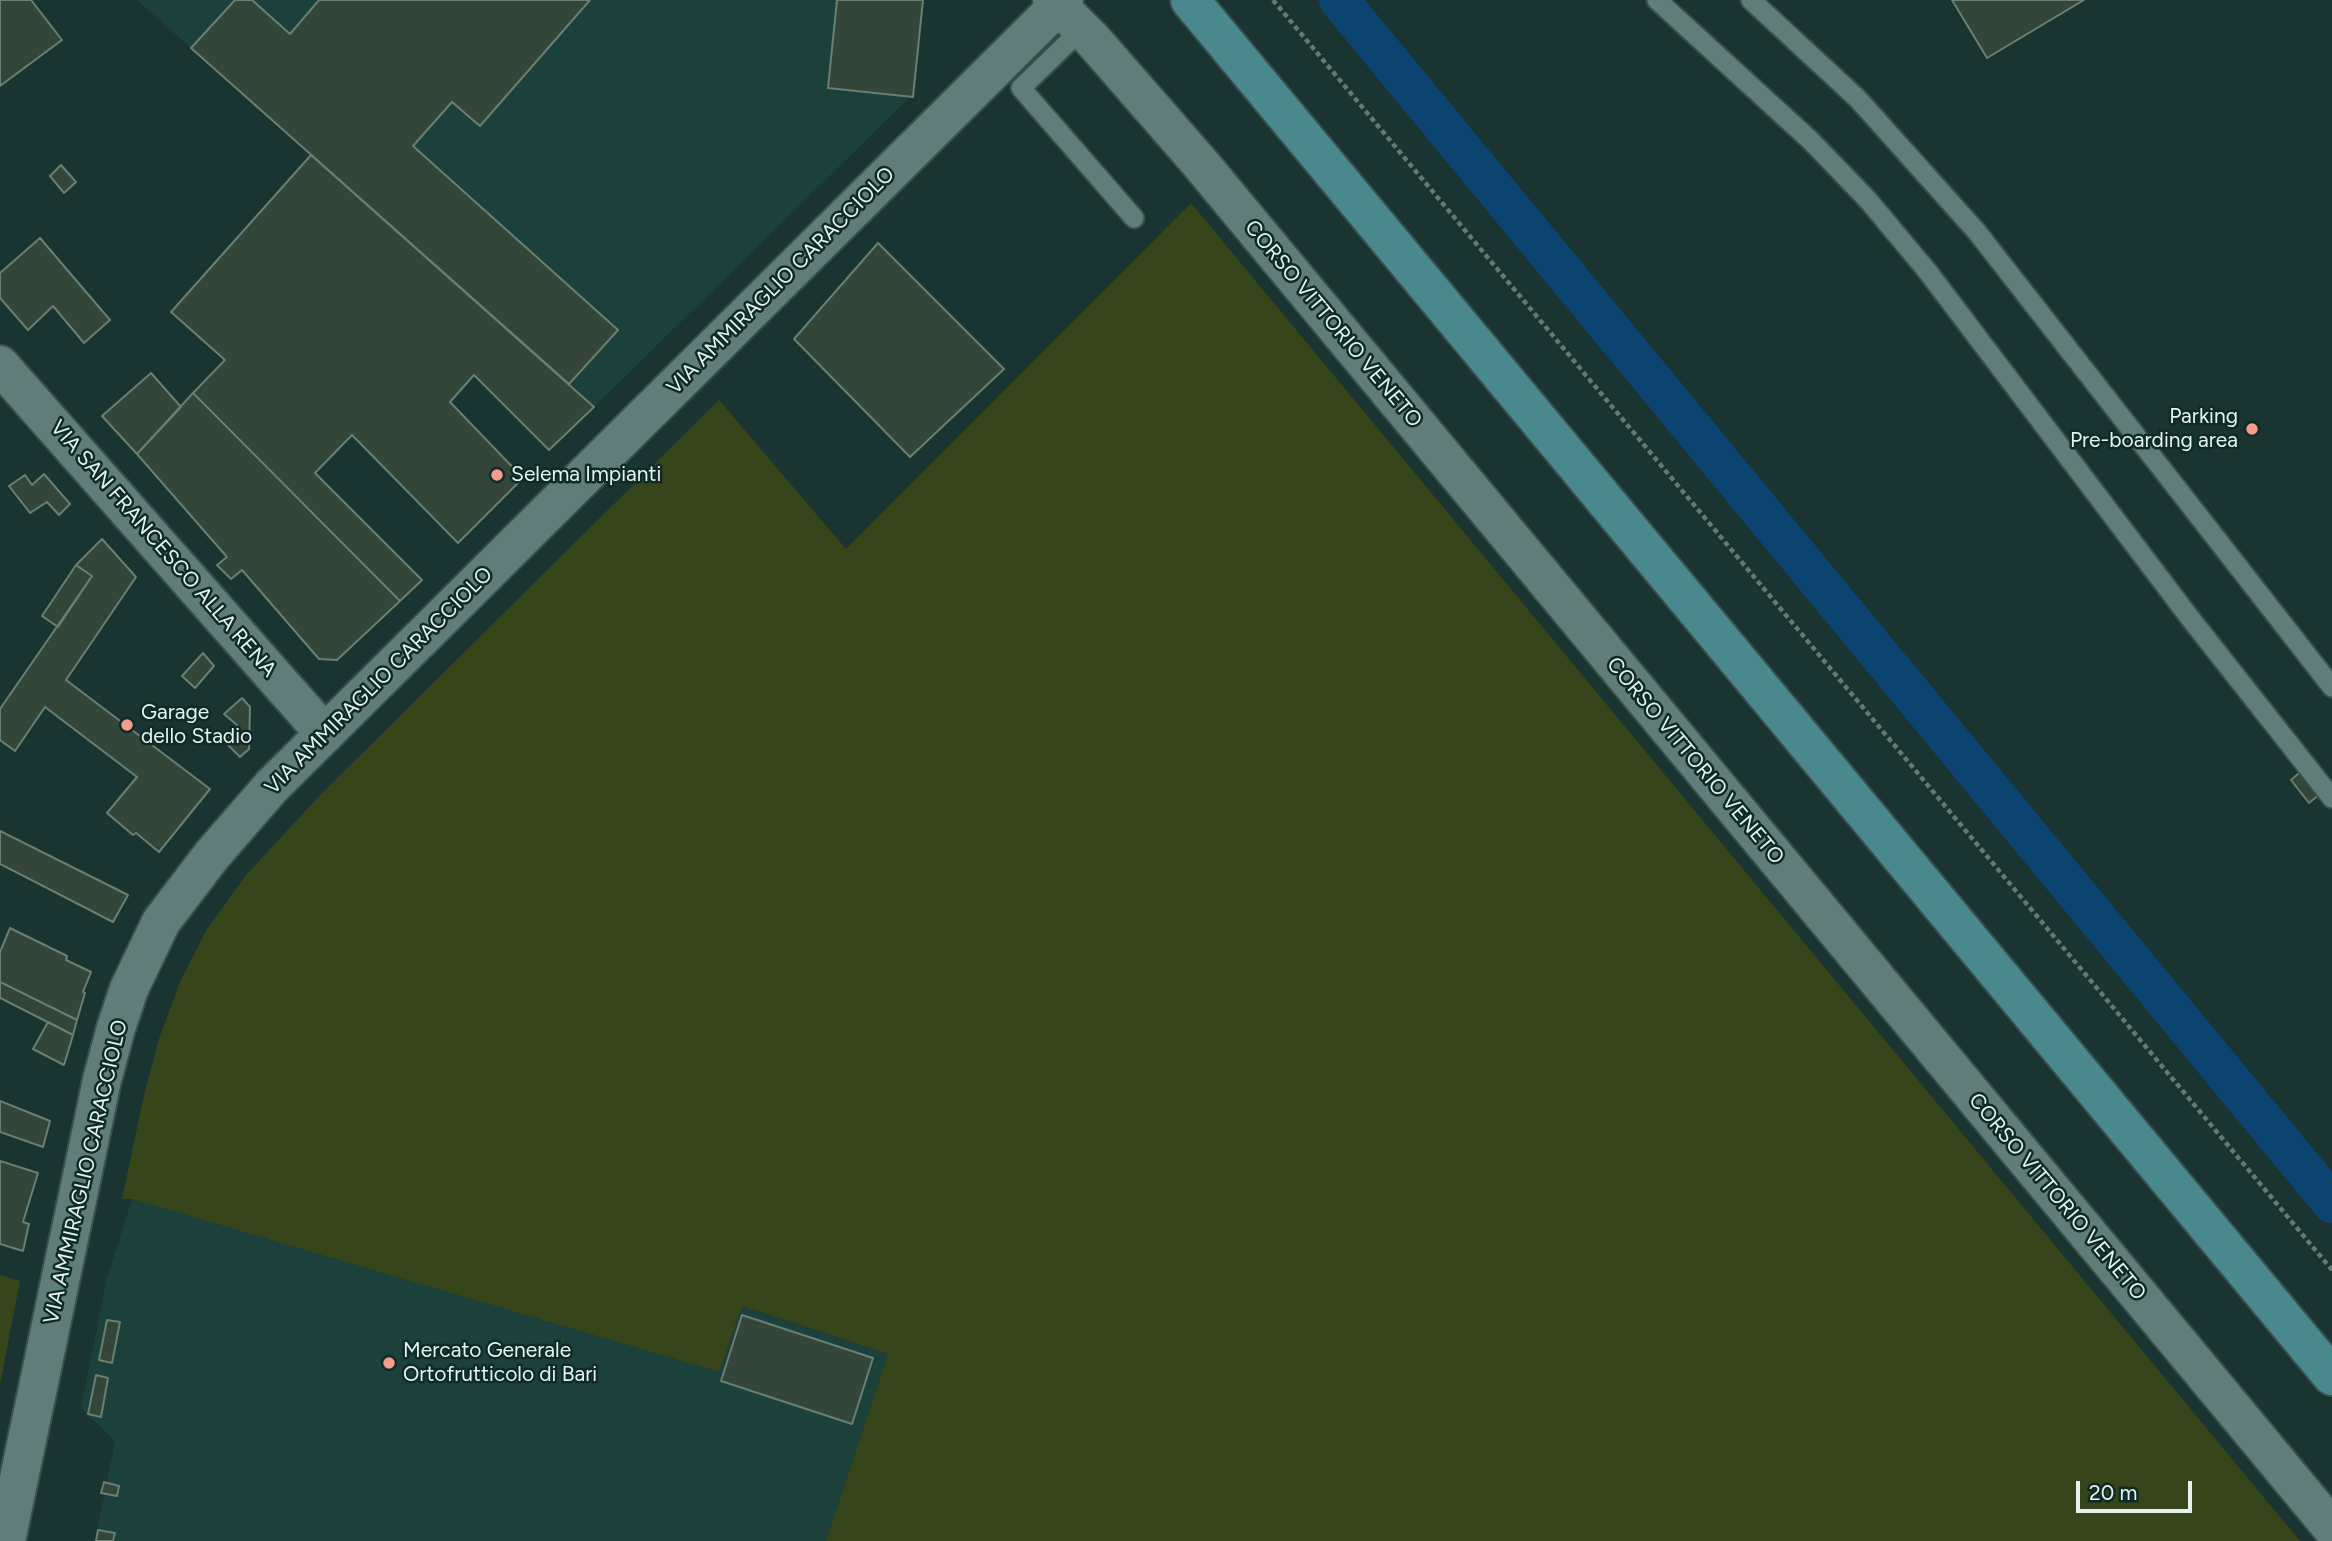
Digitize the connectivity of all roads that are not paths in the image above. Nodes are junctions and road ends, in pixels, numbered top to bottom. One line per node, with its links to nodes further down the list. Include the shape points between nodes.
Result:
1 (1190, 0): 10 (main road)
2 (1657, 0): 9 (lane, via 1810,140 1868,200)
3 (1751, 0): 7 (lane, via 1858,99 1977,232)
4 (1064, 9): 5 (lane, via 1021,88); 8 (street, VIA AMMIRAGLIO CARACCIOLO); 11 (street, CORSO VITTORIO VENETO, via 1200,163)
5 (1134, 218)
6 (0, 365): 8 (street, VIA SAN FRANCESCO ALLA RENA)
7 (2332, 687)
8 (325, 734): 12 (street, VIA AMMIRAGLIO CARACCIOLO, via 272,786 184,890 161,922 129,989 102,1080)
9 (2332, 798)
10 (2332, 1376)
11 (2332, 1528)
12 (6, 1541)

